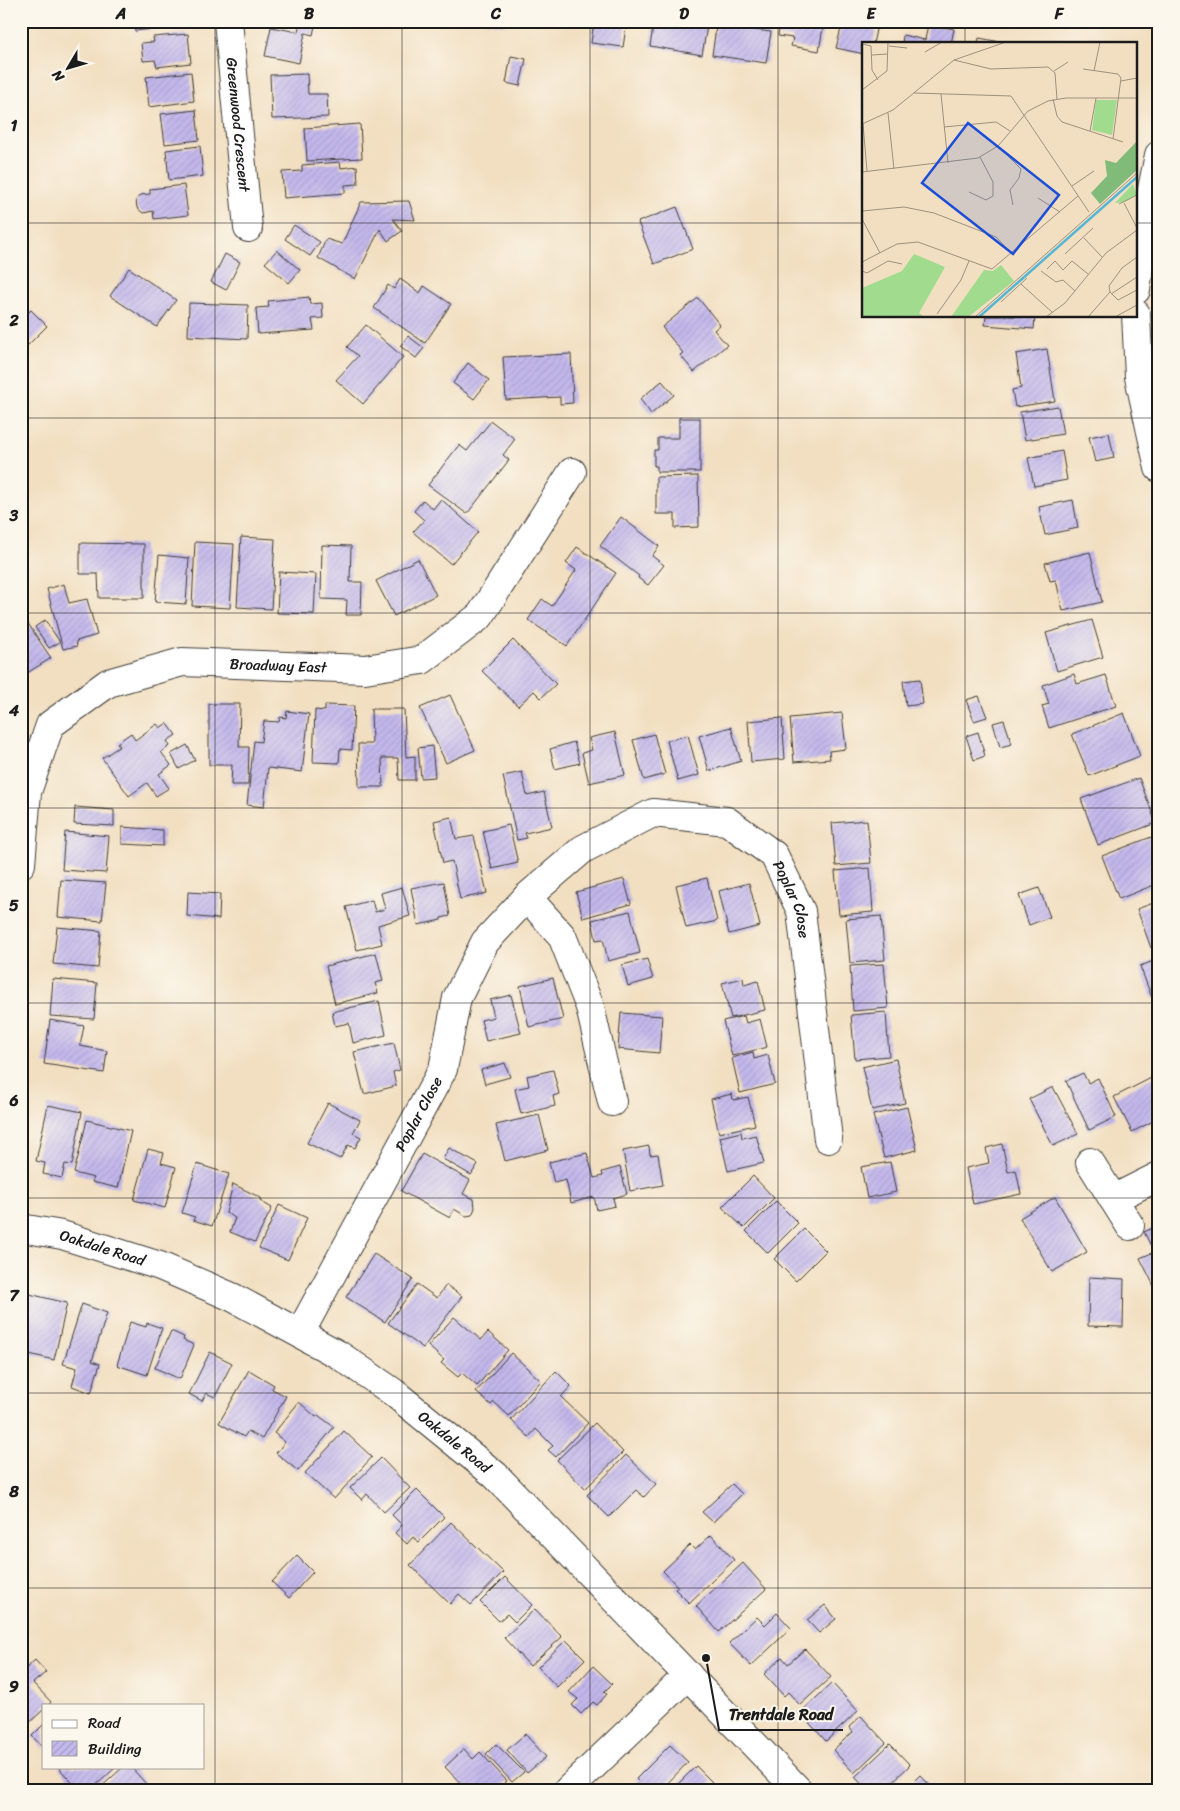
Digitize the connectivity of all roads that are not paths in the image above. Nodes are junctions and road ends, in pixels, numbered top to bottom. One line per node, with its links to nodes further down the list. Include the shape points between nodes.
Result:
1 (228, 21): 3 (street, Greenwood Crescent)
2 (1159, 155): 4 (street)
3 (248, 228)
4 (1138, 275)
5 (1136, 318): 6 (street, via 1139,377)
6 (1159, 468)
7 (572, 472): 8 (street, Broadway East, via 480,616 422,660 365,669 182,662 108,683 50,725 27,792)
8 (21, 864)
9 (527, 897): 10 (street, via 562,936 590,1008); 11 (street, Poplar Close, via 583,849 653,813 727,822 774,855 801,912); 17 (street, Poplar Close, via 485,942 457,998 443,1069)
10 (612, 1102)
11 (828, 1139)
12 (1090, 1162): 14 (street)
13 (1159, 1176): 14 (street)
14 (1113, 1199): 15 (street)
15 (1130, 1226)
16 (21, 1228): 17 (street, Oakdale Road, via 62,1235 160,1266 232,1297)
17 (300, 1334): 18 (street, Oakdale Road, via 339,1355 393,1392 495,1475)
18 (688, 1675): 19 (street); 20 (street, Oakdale Road)
19 (568, 1790)
20 (798, 1790)

